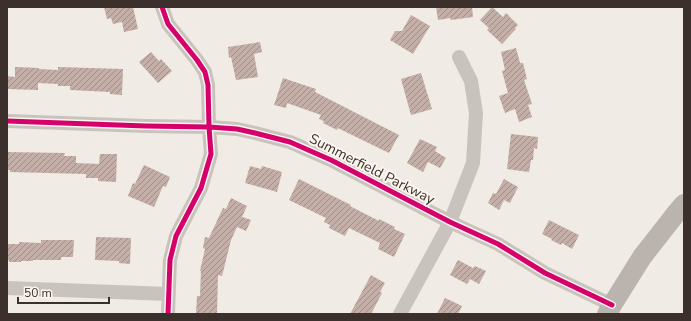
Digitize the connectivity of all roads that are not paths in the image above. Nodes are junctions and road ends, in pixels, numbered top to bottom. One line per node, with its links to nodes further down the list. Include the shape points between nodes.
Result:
1 (162, 7): 4 (street, via 168,24 205,72 208,85)
2 (459, 57): 6 (street, via 471,81 476,113 473,163)
3 (7, 121): 4 (street, Summerfield Parkway)
4 (209, 127): 6 (street, Summerfield Parkway, via 255,132 290,142 331,160); 8 (street, via 211,154 201,188 176,236 170,260)
5 (684, 204): 9 (main road, via 642,257)
6 (450, 222): 9 (street, Summerfield Parkway, via 498,244); 11 (street)
7 (7, 288): 8 (street)
8 (169, 294): 10 (street)
9 (609, 309)
10 (168, 314)
11 (400, 314)

